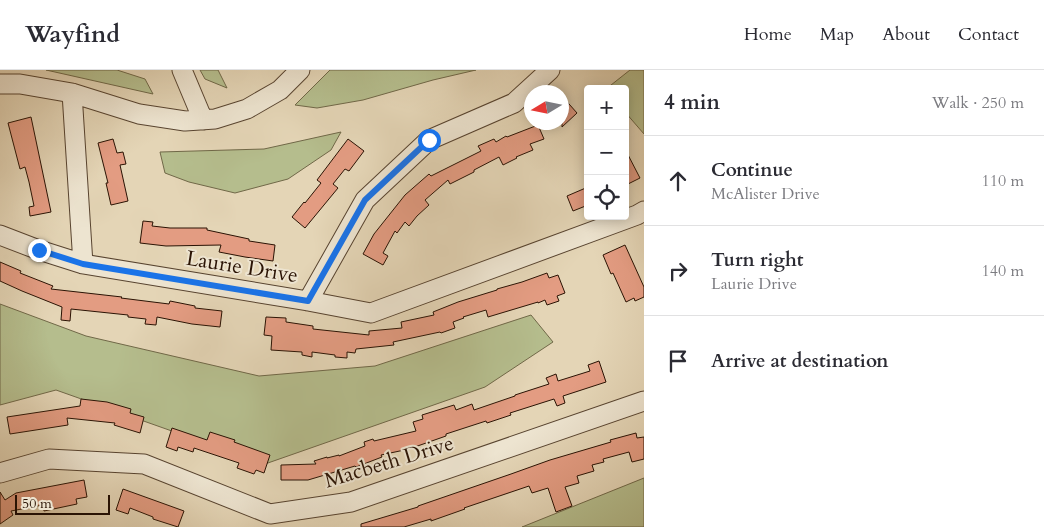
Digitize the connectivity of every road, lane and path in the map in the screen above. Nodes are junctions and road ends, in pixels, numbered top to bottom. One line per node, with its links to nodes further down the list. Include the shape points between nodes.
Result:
1 (182, 70): 6 (street)
2 (300, 70): 6 (street, via 280,90 247,109)
3 (550, 70): 10 (street, via 514,103 429,140 365,200)
4 (0, 84): 5 (street)
5 (72, 93): 6 (street, via 139,114 185,121); 9 (street)
6 (203, 120)
7 (642, 219): 10 (street, Laurie Drive, via 371,313)
8 (0, 235): 9 (street, Laurie Drive)
9 (83, 264): 10 (street, Laurie Drive)
10 (308, 301)
11 (644, 401): 13 (street, Macbeth Drive, via 351,502)
12 (0, 473): 13 (street, Macbeth Drive, via 49,459 144,464)
13 (268, 521)

